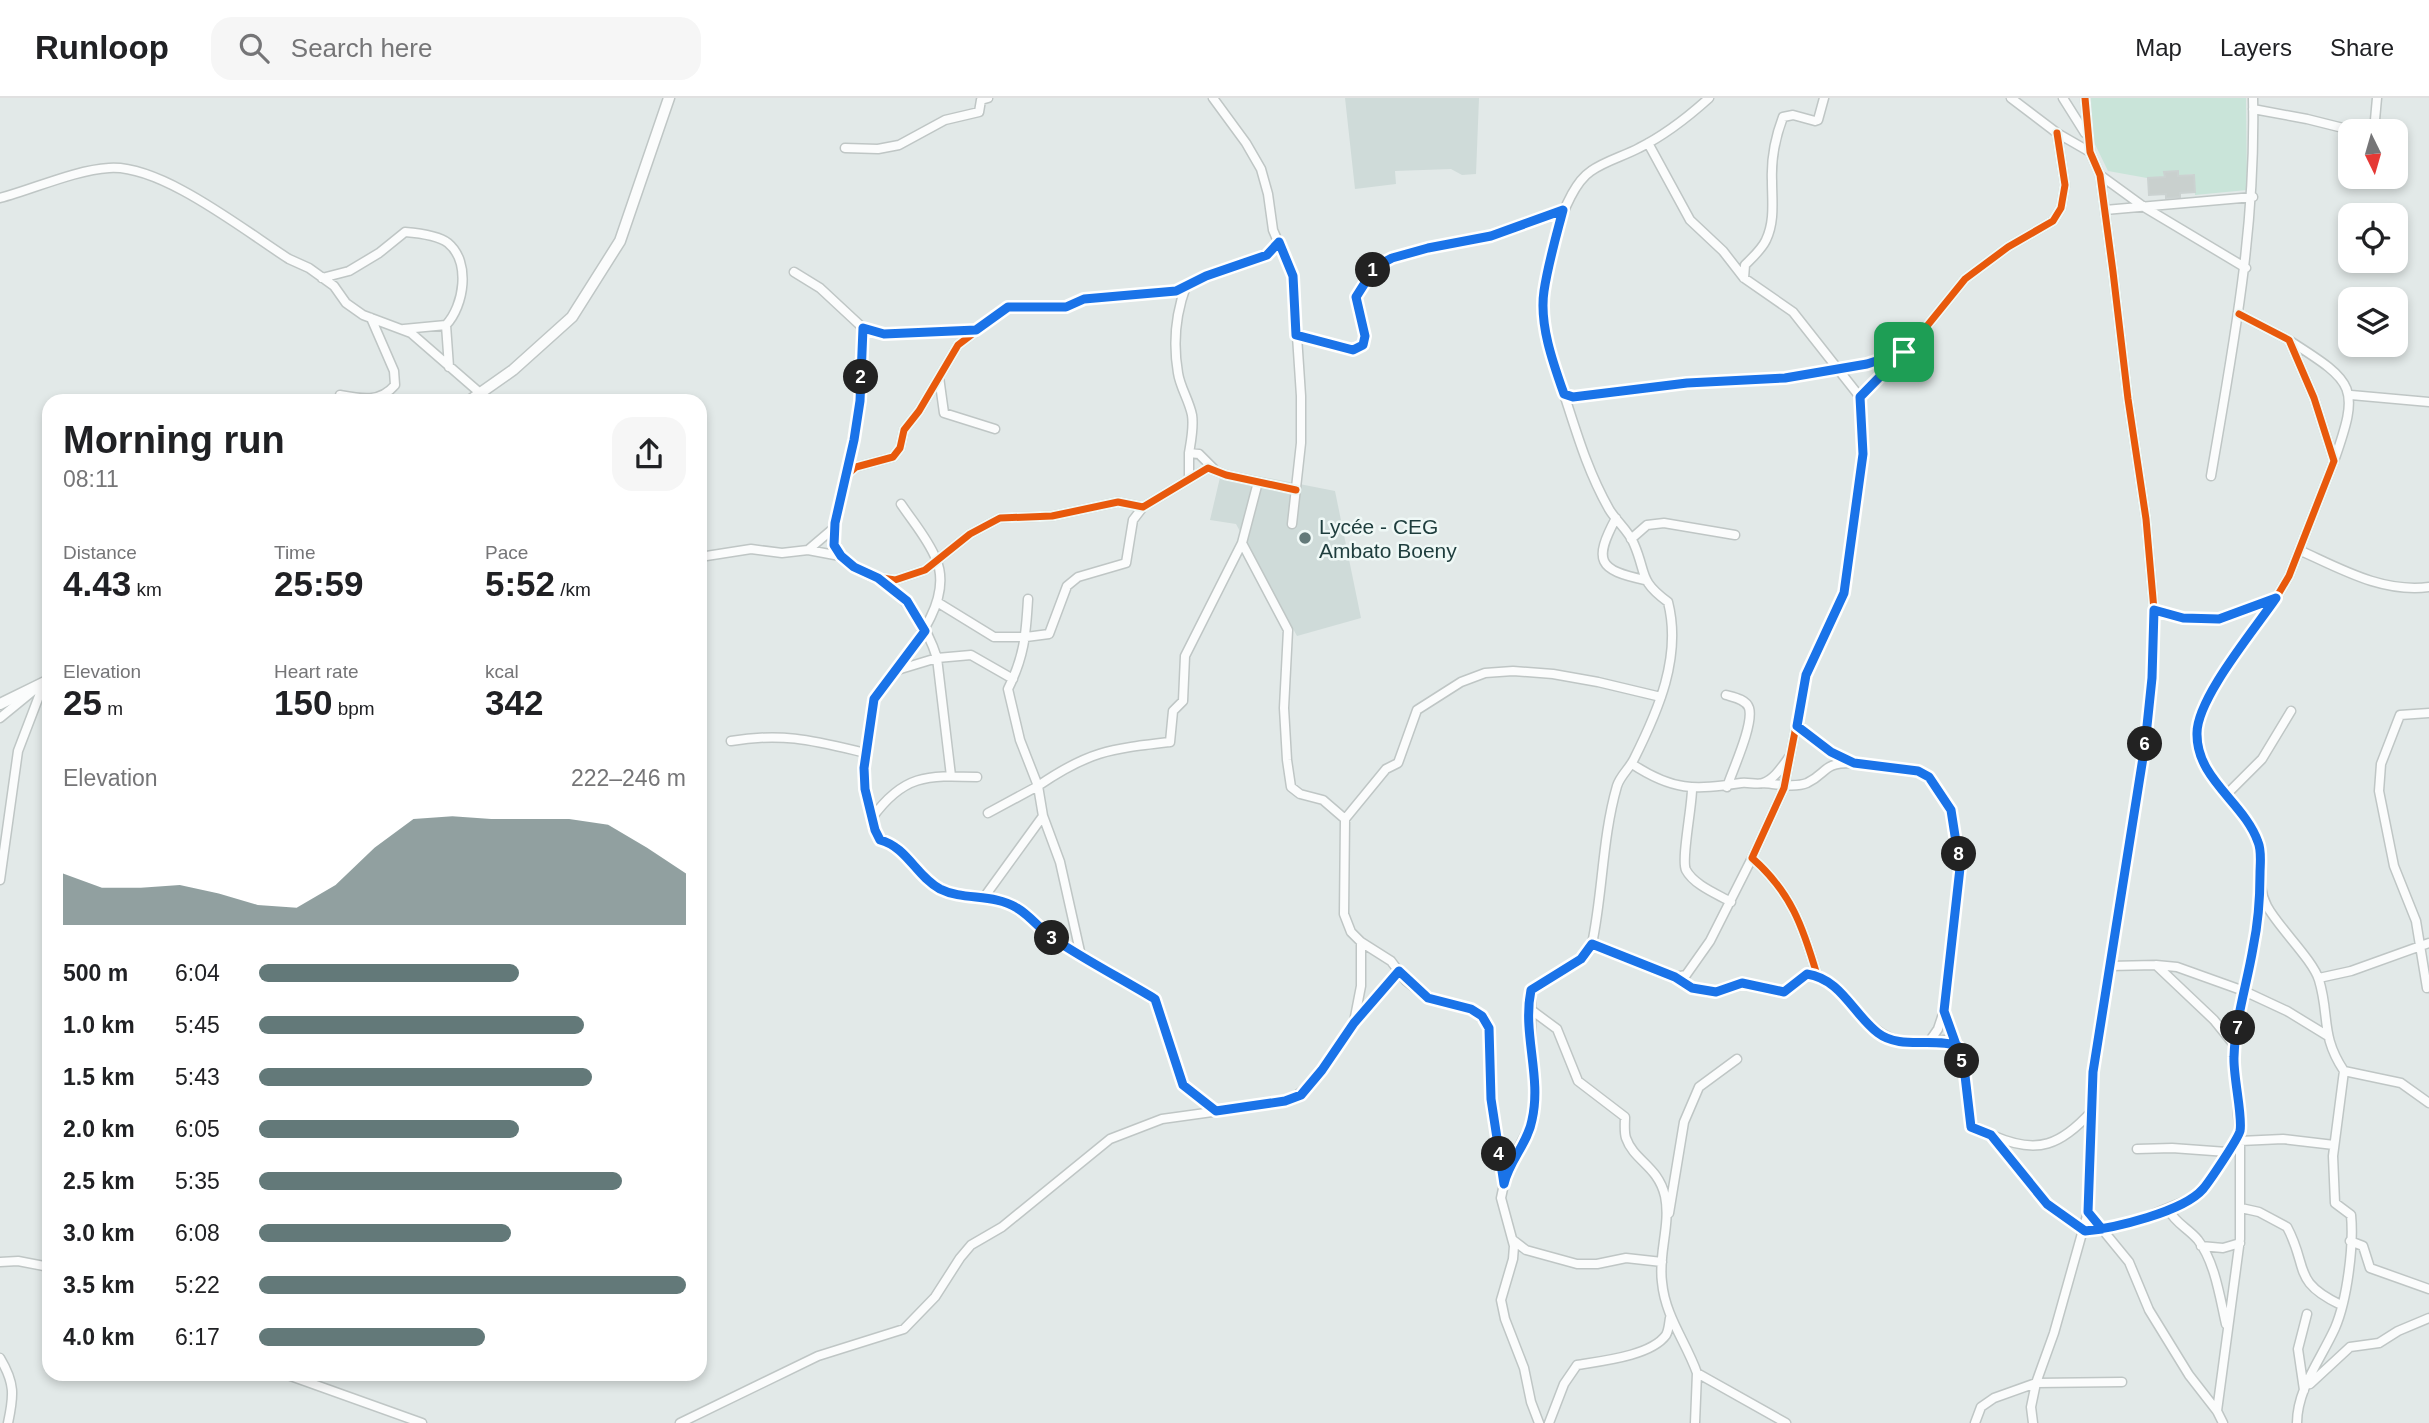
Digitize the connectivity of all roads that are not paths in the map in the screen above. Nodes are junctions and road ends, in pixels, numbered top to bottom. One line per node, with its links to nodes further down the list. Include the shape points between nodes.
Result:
1 (669, 98): 43 (street, via 620,241 572,317)
2 (988, 98): 17 (street, via 981,100 979,112 945,120 899,145)
3 (1213, 98): 25 (street, via 1261,169)
4 (1709, 98): 16 (street)
5 (1824, 98): 29 (street, via 1818,120 1783,117 1773,157 1770,226 1766,241 1745,265)
6 (2011, 98): 14 (street)
7 (2063, 98): 15 (street)
8 (2085, 98): 15 (street)
9 (2253, 98): 11 (street)
10 (2377, 98): 12 (street)
11 (2253, 109): 13 (street); 20 (street)
12 (2375, 119)
13 (2338, 127)
14 (2057, 133): 18 (street); 39 (street, via 2065,185 2053,221 1972,272)
15 (2087, 135): 18 (street)
16 (1648, 143): 23 (street, via 1578,181); 29 (street, via 1690,220)
17 (845, 148)
18 (2090, 152): 19 (street)
19 (2100, 175): 22 (street); 24 (street)
20 (2253, 197): 22 (street); 26 (street)
21 (0, 198): 28 (street, via 108,168 128,169 169,184)
22 (2144, 207): 24 (street); 26 (street)
23 (1563, 210): 37 (street, via 1491,236 1428,248 1375,267 1356,297 1365,336 1363,345 1353,350); 45 (street, via 1543,293 1554,365)
24 (2105, 210): 77 (street)
25 (1279, 242): 30 (street, via 1267,255); 37 (street, via 1293,276)
26 (2246, 268): 31 (street)
27 (794, 272): 34 (street, via 820,288)
28 (322, 278): 32 (street, via 346,303); 33 (street, via 349,271 405,232 447,242 462,269 461,296)
29 (1744, 278): 41 (street, via 1793,312)
30 (1186, 286): 36 (street, via 1156,294 1084,299 1066,307 1008,307); 50 (street, via 1178,313 1176,357 1192,416)
31 (2239, 314): 38 (street); 54 (street)
32 (372, 318): 35 (street); 44 (street, via 394,371 395,385)
33 (446, 325): 35 (street); 40 (street)
34 (863, 328): 36 (street, via 884,334); 53 (street, via 860,401)
35 (401, 330): 40 (street, via 411,333)
36 (976, 330): 42 (street, via 958,345)
37 (1296, 335): 57 (street, via 1301,408)
38 (2290, 340): 46 (street, via 2340,378); 51 (street)
39 (1904, 352): 41 (street); 47 (street)
40 (449, 367): 43 (street)
41 (1839, 369): 45 (street, via 1785,378 1687,383 1573,397); 47 (street)
42 (939, 377): 49 (street, via 944,413); 53 (street, via 904,430 893,457 856,467)
43 (480, 393)
44 (387, 394)
45 (1564, 394): 60 (street, via 1586,463)
46 (2351, 395): 48 (street); 51 (street)
47 (1860, 397): 92 (street, via 1863,454 1844,593 1806,675)
48 (2429, 402)
49 (995, 429)
50 (1189, 453): 52 (street, via 1199,454); 55 (street)
51 (2334, 461): 67 (street)
52 (1214, 469): 55 (street); 56 (street)
53 (846, 476): 62 (street)
54 (2211, 476)
55 (1189, 478): 59 (street)
56 (1258, 482): 57 (street); 65 (street)
57 (1296, 490): 61 (street)
58 (901, 504): 70 (street)
59 (1143, 507): 70 (street, via 1118,502 1052,516 1000,518 970,534); 79 (street, via 1133,520 1126,563 1078,577 1067,586 1049,634)
60 (1616, 518): 64 (street); 72 (street, via 1602,543 1607,565 1614,573)
61 (1292, 524)
62 (835, 527): 66 (street); 69 (street, via 834,545)
63 (1735, 535): 64 (street, via 1664,523 1647,525)
64 (1631, 539): 72 (street)
65 (1242, 543): 102 (street, via 1185,656 1183,701 1173,711 1170,742 1108,749 1072,763); 109 (street, via 1288,629 1284,708 1291,787 1323,800)
66 (808, 550): 68 (street, via 751,549); 69 (street)
67 (2299, 550): 73 (street, via 2373,583); 74 (street)
68 (707, 556)
69 (841, 556): 71 (street)
70 (938, 562): 71 (street, via 895,580); 76 (street)
71 (878, 578): 78 (street, via 907,601)
72 (1645, 580): 87 (street, via 1668,602 1672,616 1669,671)
73 (2429, 587)
74 (2276, 598): 77 (street, via 2219,619 2183,618); 105 (street, via 2203,704 2196,733 2200,755 2209,775)
75 (1028, 599): 79 (street)
76 (937, 602): 78 (street); 79 (street, via 994,637)
77 (2154, 610): 120 (street, via 2145,745)
78 (925, 631): 80 (street); 81 (street)
79 (1026, 637): 82 (street)
80 (937, 658): 81 (street); 82 (street, via 971,655); 98 (street)
81 (894, 671): 94 (street, via 874,699)
82 (1013, 679): 102 (street, via 1008,689 1020,740)
83 (42, 684): 88 (street)
84 (42, 685): 91 (street)
85 (42, 692): 111 (street, via 18,751)
86 (1726, 695): 103 (street, via 1749,707 1749,722)
87 (1661, 697): 97 (street); 109 (street, via 1598,682 1513,671 1485,673 1461,682 1418,710 1398,763 1386,769)
88 (0, 704)
89 (2291, 711): 105 (street, via 2262,759)
90 (2429, 713): 117 (street, via 2400,715 2381,764 2379,791 2394,866)
91 (0, 718)
92 (1797, 726): 95 (street); 96 (street)
93 (732, 741): 94 (street, via 800,737)
94 (866, 753): 108 (street, via 865,789)
95 (1792, 754): 100 (street); 101 (street)
96 (1854, 763): 101 (street, via 1829,765 1808,782); 128 (street, via 1918,771 1929,777 1951,810 1960,868)
97 (1632, 764): 104 (street, via 1666,783); 116 (street, via 1618,782)
98 (951, 776): 99 (street); 108 (street, via 914,780 898,789)
99 (977, 777)
100 (1763, 783): 101 (street); 103 (street)
101 (1785, 785): 110 (street)
102 (1038, 786): 106 (street); 107 (street)
103 (1727, 787): 104 (street)
104 (1692, 789): 114 (street, via 1683,861 1698,883)
105 (2227, 794): 112 (street, via 2259,844)
106 (988, 813)
107 (1043, 816): 113 (street); 118 (street, via 1060,862)
108 (872, 818): 113 (street, via 880,840 893,843 924,879 943,891)
109 (1345, 819): 115 (street, via 1343,914)
110 (1752, 858): 114 (street); 122 (street, via 1788,898)
111 (0, 880)
112 (2260, 890): 124 (street); 126 (street)
113 (985, 897): 118 (street, via 1017,908 1051,938)
114 (1731, 902): 123 (street, via 1686,975)
115 (1361, 943): 121 (street); 129 (street, via 1361,986)
116 (1592, 944): 123 (street); 127 (street, via 1581,959 1531,990)
117 (2425, 945): 124 (street); 125 (street)
118 (1082, 956): 137 (street, via 1155,999 1183,1085)
119 (2156, 965): 120 (street); 126 (street, via 2177,967); 132 (street)
120 (2109, 966): 138 (street, via 2093,1072)
121 (1399, 971): 129 (street); 145 (street, via 1428,998 1471,1009 1489,1028 1491,1099)
122 (1817, 975): 123 (street, via 1807,974 1784,992 1742,983 1709,992); 131 (street, via 1848,999 1879,1034)
123 (1675, 977)
124 (2319, 978): 130 (street)
125 (2427, 988)
126 (2244, 991): 130 (street); 132 (street)
127 (1530, 1009): 145 (street, via 1535,1093 1532,1122); 149 (street, via 1557,1029 1578,1081 1625,1117 1626,1138 1658,1175)
128 (1944, 1011): 131 (street); 133 (street)
129 (1354, 1023): 137 (street, via 1301,1095)
130 (2328, 1036): 135 (street, via 2331,1051)
131 (1929, 1042): 133 (street, via 1944,1040)
132 (2235, 1045): 139 (street)
133 (1958, 1046): 140 (street, via 1971,1127)
134 (1737, 1059): 149 (street, via 1699,1087 1684,1122)
135 (2344, 1071): 136 (street, via 2401,1083); 142 (street)
136 (2429, 1103)
137 (1216, 1111): 174 (street, via 1162,1119 1110,1139 1002,1227 971,1245 935,1297 904,1329 818,1356)
138 (2092, 1111): 140 (street, via 2073,1132 2046,1144 2025,1147); 148 (street)
139 (2240, 1132): 141 (street); 144 (street)
140 (1991, 1135): 151 (street, via 2047,1204)
141 (2240, 1141): 142 (street, via 2283,1139); 146 (street)
142 (2334, 1145): 153 (street, via 2335,1203 2351,1215)
143 (2137, 1149): 144 (street)
144 (2227, 1152): 147 (street, via 2201,1192)
145 (1504, 1184): 152 (street, via 1501,1198)
146 (2241, 1208): 154 (street); 160 (street, via 2287,1227 2308,1284)
147 (2168, 1209): 150 (street); 155 (street)
148 (2088, 1212): 150 (street); 151 (street)
149 (1667, 1223): 157 (street)
150 (2102, 1229): 151 (street); 171 (street, via 2129,1262 2149,1310)
151 (2085, 1231): 169 (street)
152 (1513, 1240): 157 (street, via 1526,1250 1577,1264 1626,1258); 175 (street, via 1513,1259 1501,1300)
153 (2350, 1241): 159 (street, via 2363,1246 2370,1268); 160 (street)
154 (2239, 1243): 155 (street, via 2223,1248); 164 (street)
155 (2201, 1246): 164 (street)
156 (0, 1262): 158 (street)
157 (1662, 1262): 162 (street)
158 (42, 1266)
159 (2429, 1289)
160 (2341, 1305): 170 (street)
161 (2307, 1314): 170 (street, via 2298,1349)
162 (1670, 1318): 166 (street, via 1687,1344); 176 (street, via 1667,1334 1653,1346 1577,1365)
163 (2429, 1318): 170 (street, via 2379,1343 2350,1347)
164 (2228, 1330): 171 (street)
165 (0, 1358): 172 (street, via 11,1376)
166 (1697, 1373): 177 (street); 178 (street)
167 (305, 1381): 173 (street)
168 (2122, 1382): 169 (street)
169 (2036, 1383): 179 (street, via 1981,1406); 180 (street)
170 (2304, 1390): 182 (street)
171 (2217, 1411): 181 (street)
172 (8, 1423)
173 (422, 1423)
174 (680, 1423)
175 (1539, 1423)
176 (1549, 1423)
177 (1695, 1423)
178 (1786, 1423)
179 (1975, 1423)
180 (2033, 1423)
181 (2223, 1423)
182 (2297, 1423)

